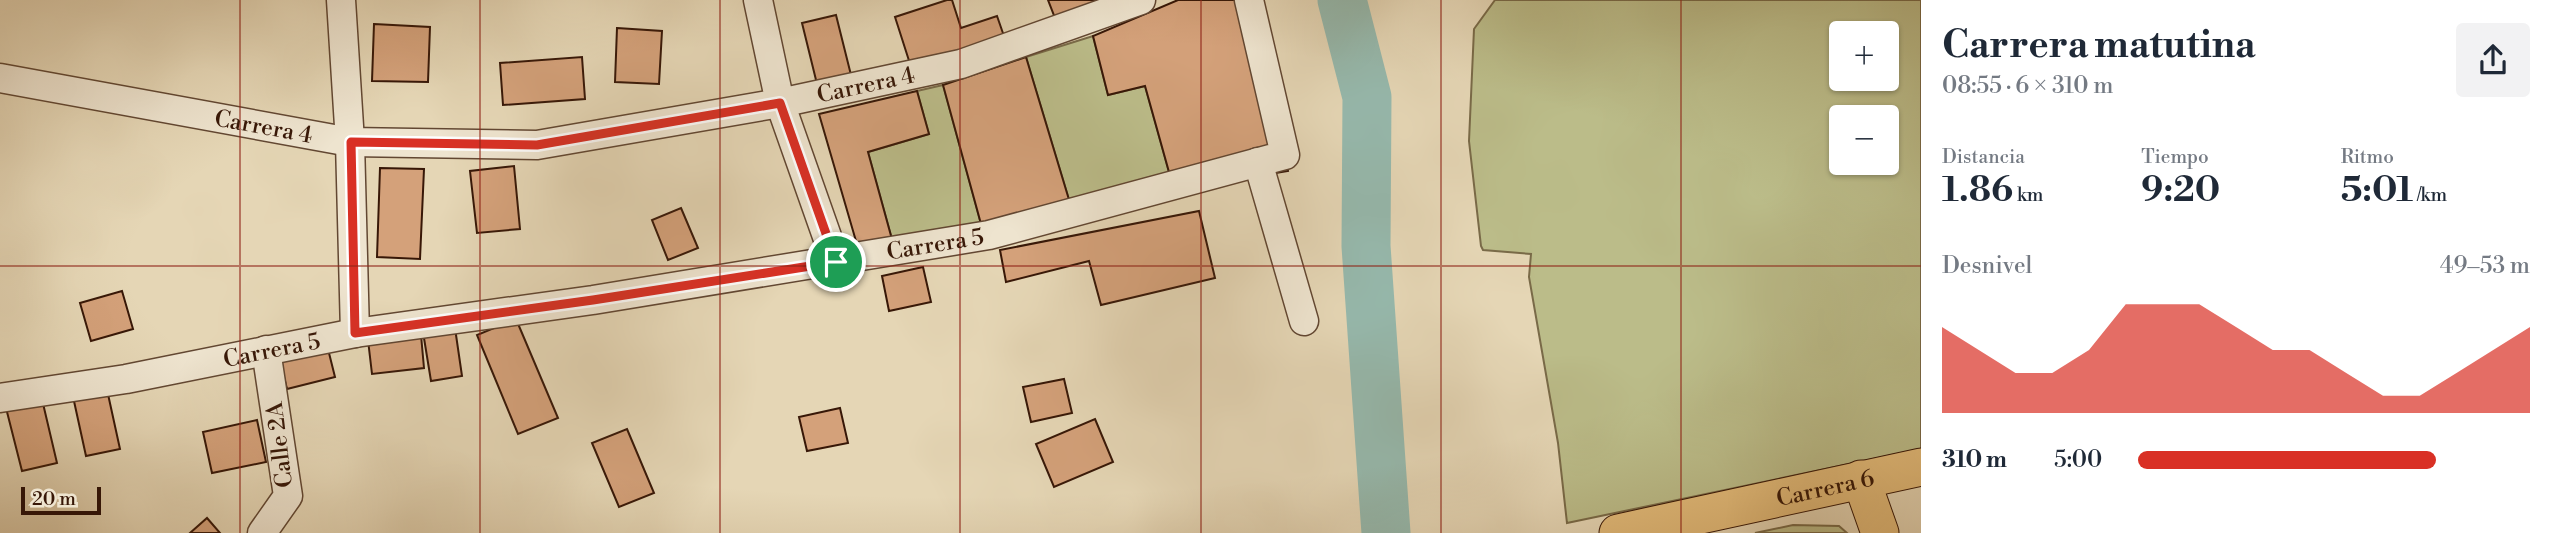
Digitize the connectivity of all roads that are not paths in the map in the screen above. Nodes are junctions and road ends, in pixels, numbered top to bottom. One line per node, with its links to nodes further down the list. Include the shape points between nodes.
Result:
1 (341, 0): 7 (street)
2 (758, 0): 6 (street)
3 (1141, 0): 6 (street, Carrera 4, via 961,64)
4 (1249, 0): 8 (street)
5 (0, 78): 7 (street, Carrera 4)
6 (780, 103): 7 (street, Carrera 4, via 537,145); 9 (street)
7 (351, 142): 11 (street)
8 (1271, 159): 9 (street, Carrera 5, via 989,235); 10 (street)
9 (836, 262): 11 (street, Carrera 5)
10 (1304, 321)
11 (355, 333): 12 (street, Carrera 5)
12 (266, 350): 13 (street, Carrera 5, via 126,379); 16 (street, Calle 2A, via 288,496)
13 (0, 398)
14 (1916, 468): 15 (main road, Carrera 6)
15 (1861, 480): 17 (main road, Carrera 6); 18 (main road)
16 (261, 533)
17 (1618, 533)
18 (1880, 533)

